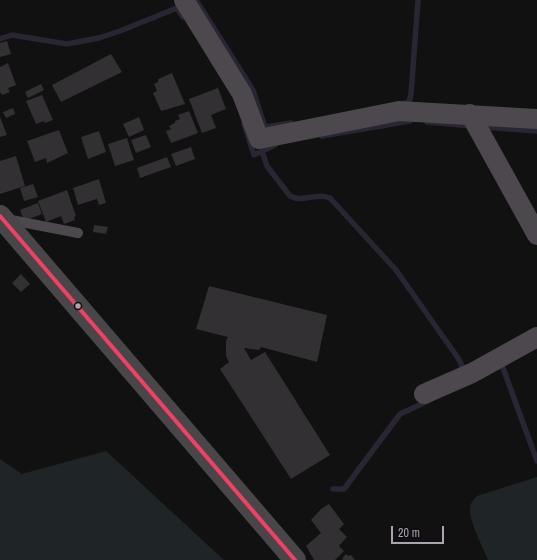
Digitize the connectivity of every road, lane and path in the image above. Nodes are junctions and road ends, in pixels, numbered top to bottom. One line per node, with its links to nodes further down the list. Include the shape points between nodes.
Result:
1 (184, 0): 2 (street, via 242,94 259,138 399,111)
2 (471, 115): 3 (street); 6 (street)
3 (537, 119)
4 (1, 217): 5 (lane); 9 (main road)
5 (78, 233)
6 (537, 235)
7 (537, 336): 8 (street)
8 (426, 394)
9 (295, 560)

